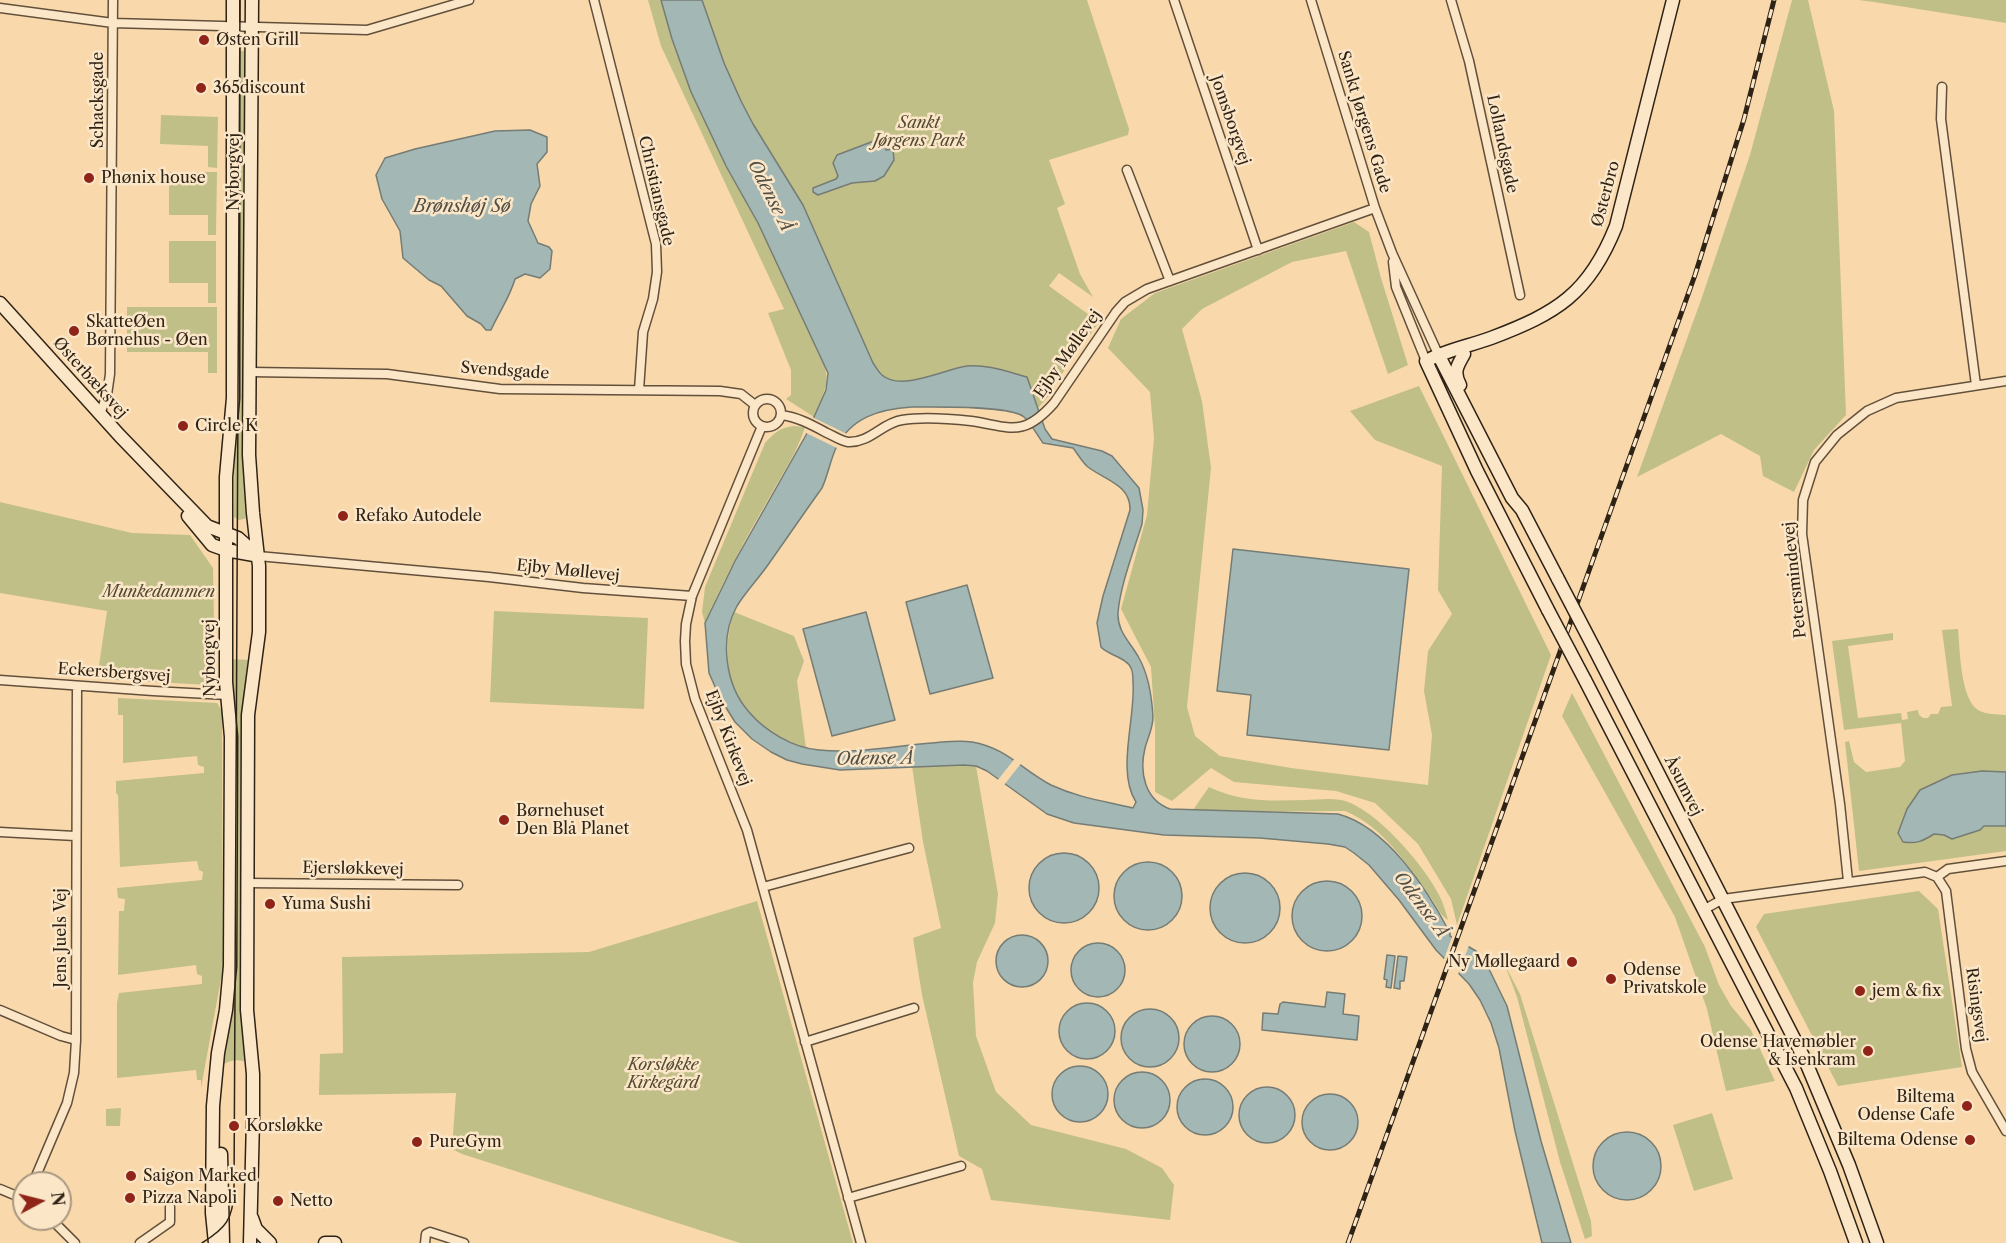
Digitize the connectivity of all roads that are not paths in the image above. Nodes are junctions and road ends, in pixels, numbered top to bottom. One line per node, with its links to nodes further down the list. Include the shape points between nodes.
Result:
1 (113, 0): 11 (street, Schacksgade)
2 (234, 0): 12 (street, Nyborgvej)
3 (252, 0): 13 (street, Nyborgvej)
4 (469, 0): 13 (street, via 367,30)
5 (594, 0): 29 (street, Christiansgade, via 656,244 657,272 643,332)
6 (1174, 0): 17 (street, Jomsborgvej)
7 (1311, 0): 16 (street, Sankt Jørgens Gade)
8 (1451, 0): 20 (street, Lollandsgade, via 1469,61)
9 (1673, 0): 22 (street, Østerbro, via 1616,226 1605,252 1579,290 1556,308)
10 (0, 8): 11 (street)
11 (113, 23): 12 (street); 31 (street, Schacksgade, via 110,374)
12 (234, 27): 13 (street); 36 (street, Nyborgvej, via 232,398)
13 (252, 27): 26 (street, Nyborgvej)
14 (1942, 87): 28 (street, via 1941,118)
15 (1127, 170): 19 (street)
16 (1376, 208): 17 (street, Ejby Møllevej); 18 (street, Sankt Jørgens Gade)
17 (1258, 250): 19 (street, Ejby Møllevej)
18 (1392, 253): 24 (street, Sankt Jørgens Gade); 25 (street, Sankt Jørgens Gade, via 1396,287)
19 (1170, 281): 32 (street, Ejby Møllevej, via 1125,302 1054,403 1025,426 1008,429 971,421 903,420 857,442 845,442)
20 (1520, 295)
21 (0, 303): 31 (street, Østerbæksvej)
22 (1489, 339): 23 (street, Østerbro); 24 (street, Østerbro)
23 (1464, 354): 24 (street, Østerbro); 35 (street, via 1455,375)
24 (1440, 359): 25 (street, Østerbro); 35 (street, Åsumvej, via 1512,498)
25 (1428, 365): 53 (street, bridge, via 1477,471)
26 (250, 372): 29 (street, Svendsgade, via 387,374 500,389); 38 (street, Nyborgvej, via 250,477)
27 (2006, 381): 28 (street, Petersmindevej)
28 (1976, 385): 48 (street, Petersmindevej, via 1896,398 1867,411 1837,435 1815,462 1803,500 1802,534)
29 (639, 390): 30 (street, Svendsgade, via 732,392)
30 (755, 405): 32 (street, via 764,399 774,401); 33 (street, via 754,420)
31 (100, 414): 34 (street, Østerbæksvej)
32 (781, 415): 33 (street, via 773,425)
33 (762, 426): 39 (street)
34 (157, 475): 36 (street, Østerbæksvej, via 207,526); 37 (street, Østerbæksvej, via 212,545)
35 (1522, 510): 52 (street, Åsumvej, bridge)
36 (226, 533): 37 (street, Nyborgvej); 38 (street, Østerbæksvej)
37 (226, 550): 38 (street, Østerbæksvej); 42 (street, Nyborgvej)
38 (258, 556): 39 (street, Ejby Møllevej); 49 (street, Nyborgvej, via 259,632 248,715)
39 (692, 596): 51 (street, Ejby Kirkevej, via 686,624 686,664 695,699 747,830)
40 (0, 680): 41 (street, Eckersbergsvej)
41 (77, 686): 42 (street, Eckersbergsvej); 44 (street, Jens Juels Vej)
42 (227, 695): 58 (street, Nyborgvej, via 231,736 229,972)
43 (0, 832): 44 (street)
44 (75, 836): 56 (street, Jens Juels Vej)
45 (909, 848): 51 (street)
46 (2006, 861): 47 (street, via 1948,869)
47 (1937, 877): 48 (street, via 1925,872); 59 (street, Risingsvej, via 1946,891 1972,1072)
48 (1848, 881): 52 (street)
49 (247, 883): 50 (street, Ejersløkkevej); 64 (street, Nyborgvej, via 247,1021 253,1074)
50 (458, 885)
51 (763, 887): 57 (street, Ejby Kirkevej)
52 (1723, 899): 53 (street); 78 (street, Åsumvej, via 1805,1060)
53 (1705, 909): 77 (street, via 1796,1088)
54 (915, 1008): 57 (street)
55 (0, 1010): 56 (street)
56 (76, 1040): 61 (street, Jens Juels Vej, via 67,1103)
57 (805, 1042): 62 (street, Ejby Kirkevej)
58 (216, 1071): 68 (street, Nyborgvej, via 212,1202); 69 (street)
59 (2006, 1131)
60 (961, 1166): 62 (street)
61 (38, 1171)
62 (848, 1198): 76 (street, Ejby Kirkevej)
63 (170, 1207): 67 (street, via 170,1222)
64 (251, 1214): 70 (street, Nyborgvej); 71 (street, via 256,1229)
65 (63, 1231): 66 (street)
66 (75, 1243)
67 (140, 1243)
68 (215, 1243)
69 (223, 1243)
70 (250, 1243)
71 (270, 1243)
72 (326, 1243): 73 (street)
73 (334, 1243)
74 (425, 1243): 75 (street, via 430,1232)
75 (464, 1243)
76 (861, 1243)
77 (1856, 1243)
78 (1877, 1243)

